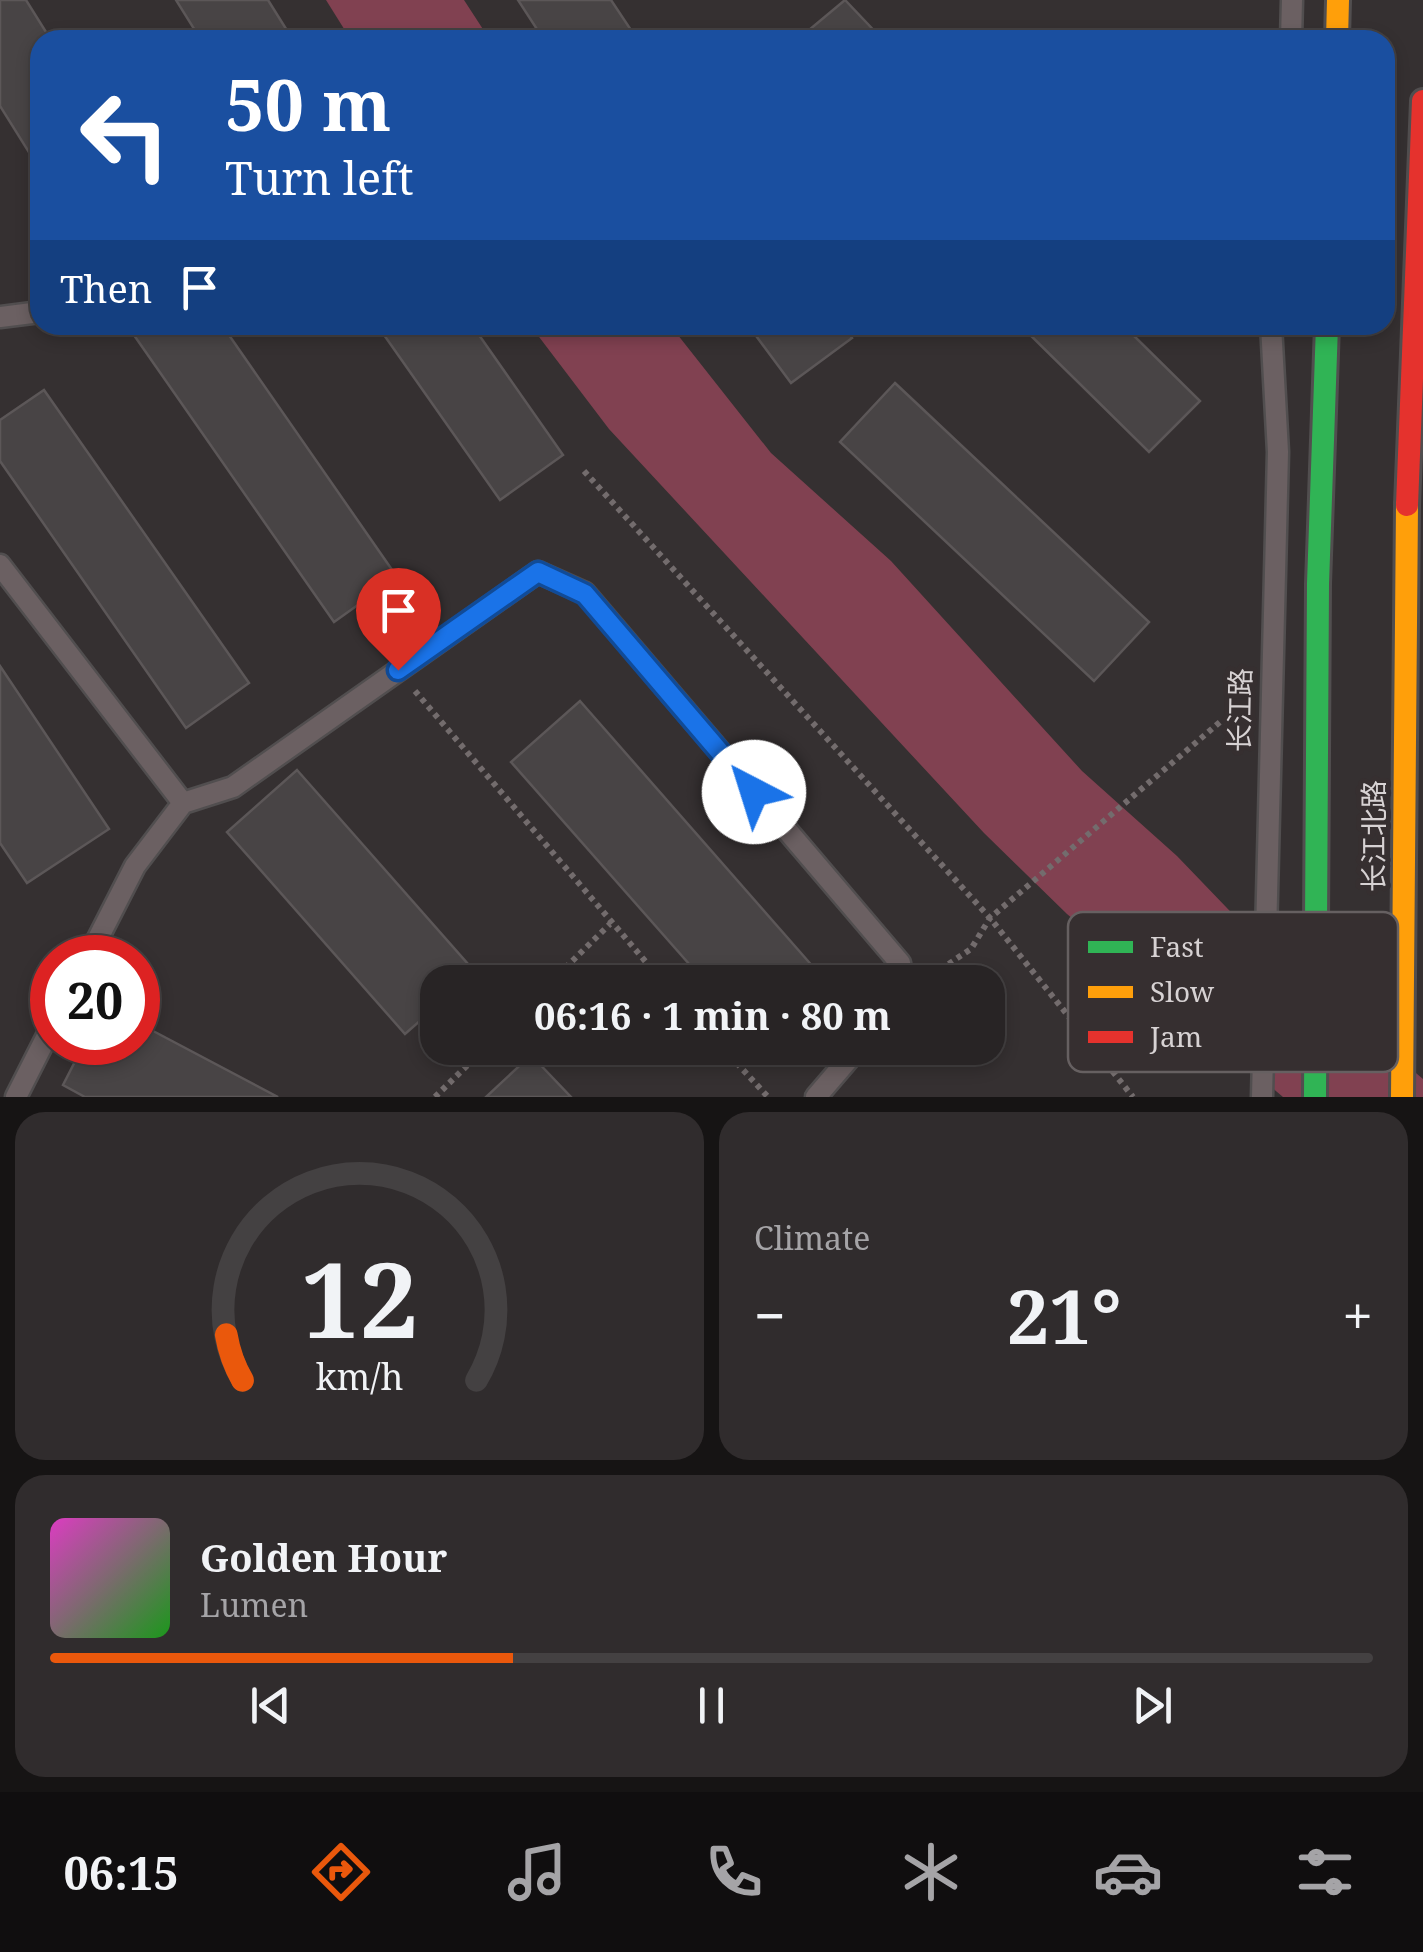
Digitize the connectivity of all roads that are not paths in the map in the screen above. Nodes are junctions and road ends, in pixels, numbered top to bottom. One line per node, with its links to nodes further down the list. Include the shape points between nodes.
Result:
1 (1292, 0): 3 (lane)
2 (1338, 0): 4 (main road)
3 (1291, 30)
4 (1337, 30)
5 (1423, 101): 24 (main road, 长江北路, via 1404,576)
6 (30, 314): 7 (lane)
7 (0, 318)
8 (1272, 335): 12 (lane, 长江路, via 1278,452)
9 (1327, 335): 13 (main road)
10 (0, 565): 11 (lane)
11 (183, 804): 14 (lane, via 135,866); 15 (lane, via 233,787 538,572 585,594)
12 (1266, 912)
13 (1316, 912)
14 (100, 935)
15 (900, 965)
16 (32, 1065): 20 (lane)
17 (843, 1065): 21 (lane)
18 (1262, 1072): 22 (lane, 长江路)
19 (1315, 1072): 23 (main road)
20 (16, 1097)
21 (816, 1097)
22 (1262, 1097)
23 (1315, 1097)
24 (1402, 1097)

